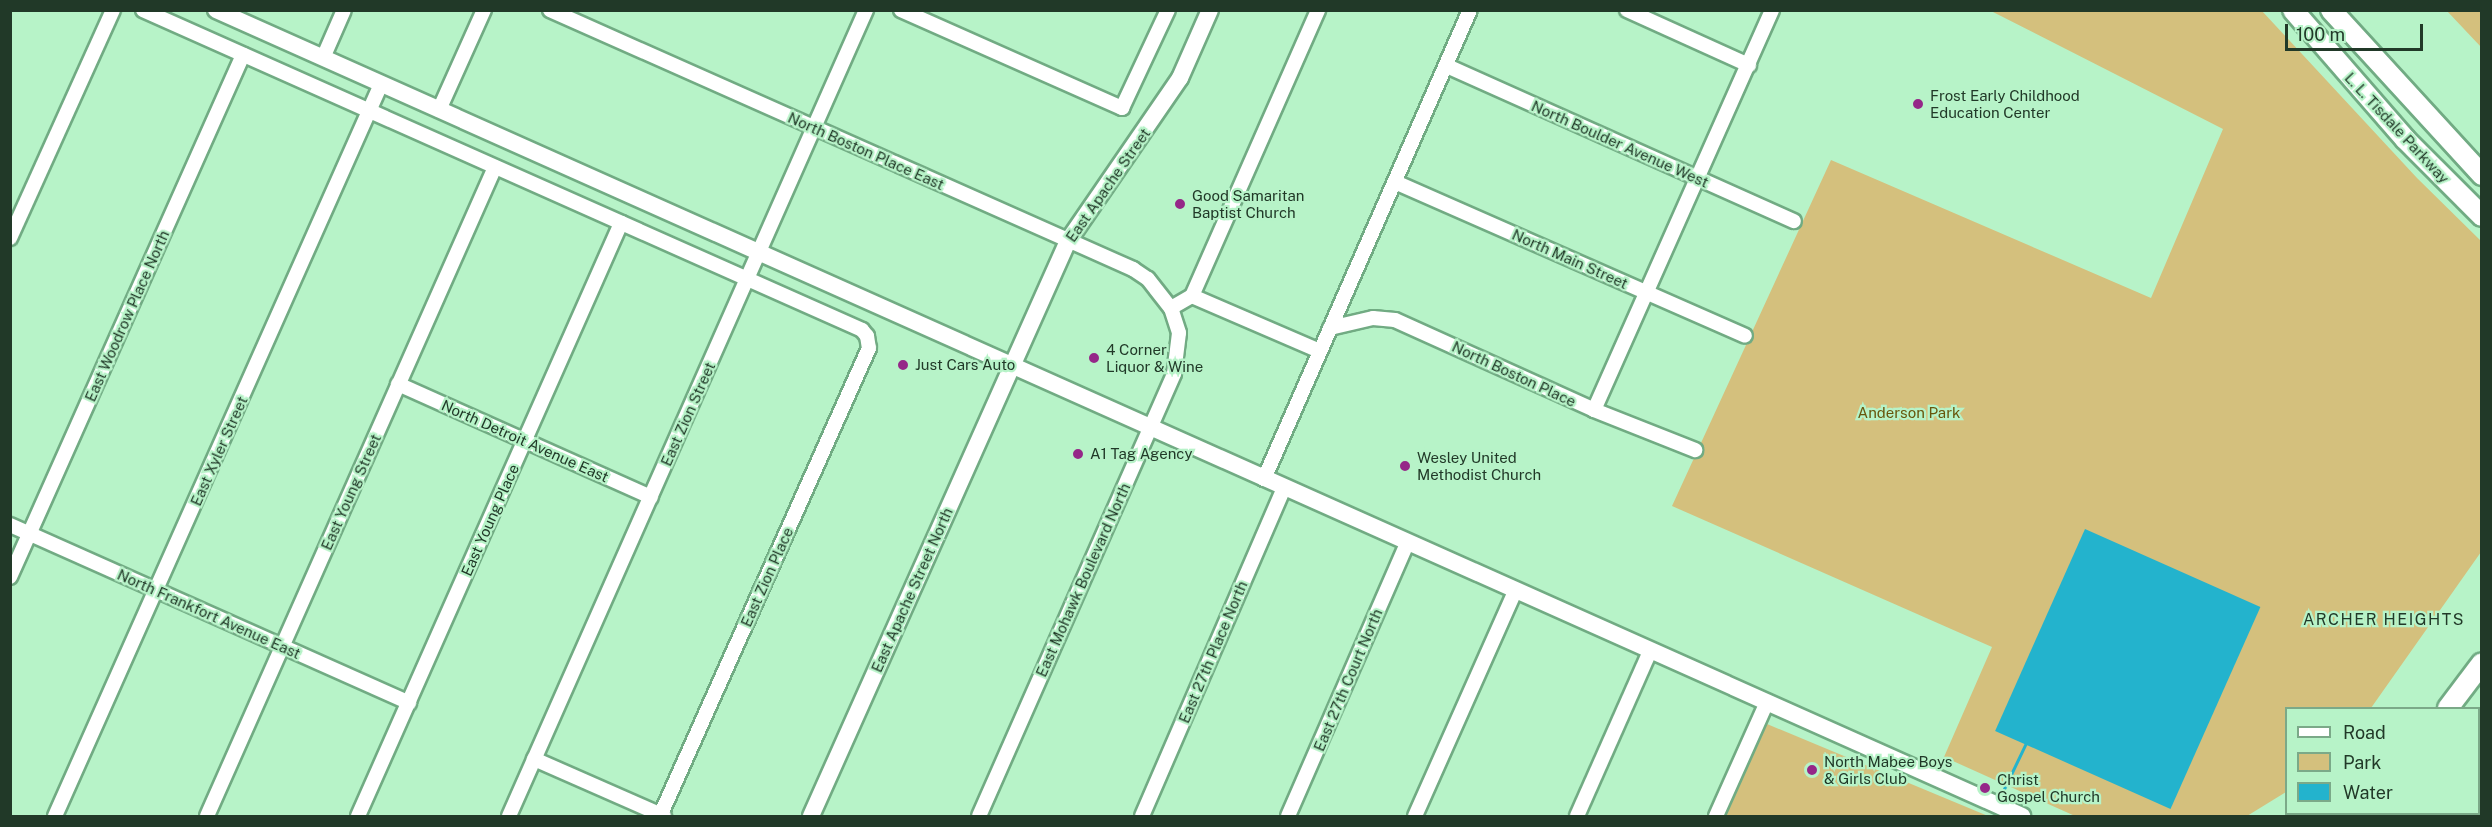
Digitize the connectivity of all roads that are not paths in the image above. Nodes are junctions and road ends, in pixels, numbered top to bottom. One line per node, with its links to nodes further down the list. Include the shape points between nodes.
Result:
1 (113, 10): 32 (street)
2 (143, 10): 17 (street)
3 (216, 10): 18 (main road)
4 (344, 10): 18 (street)
5 (484, 10): 22 (street)
6 (550, 10): 24 (street, North Boston Place East)
7 (866, 10): 24 (street, East Zion Street)
8 (901, 10): 9 (street, via 1122,108)
9 (1168, 10)
10 (1210, 10): 33 (main road, East Apache Street, via 1180,78)
11 (1318, 10): 37 (street)
12 (1470, 10): 20 (street)
13 (1627, 10): 19 (street)
14 (1772, 10): 19 (street)
15 (2293, 10): 29 (highway, L. L. Tisdale Parkway, via 2405,139)
16 (2331, 10): 26 (highway, L. L. Tisdale Parkway)
17 (243, 56): 23 (street); 52 (street, East Woodrow Place North)
18 (323, 58): 21 (main road)
19 (1749, 65): 27 (street)
20 (1447, 66): 27 (street, North Boulder Avenue West); 28 (street)
21 (381, 84): 22 (main road); 23 (street, East Xyler Street)
22 (439, 110): 34 (main road)
23 (369, 111): 25 (street); 55 (street, East Xyler Street)
24 (813, 128): 33 (street, North Boston Place East); 34 (street, East Zion Street)
25 (495, 167): 31 (street); 43 (street, East Young Street)
26 (2481, 175)
27 (1699, 180): 30 (street, North Boulder Avenue West); 36 (street)
28 (1395, 182): 36 (street, North Main Street); 39 (street)
29 (2481, 216)
30 (1794, 221)
31 (621, 223): 35 (street); 46 (street, East Young Place)
32 (10, 238)
33 (1068, 241): 38 (street, North Boston Place East, via 1133,269 1154,285); 42 (main road, East Apache Street)
34 (759, 252): 35 (street, East Zion Street); 42 (main road)
35 (747, 279): 50 (street, East Zion Street); 68 (street, East Zion Place, via 862,330 869,348)
36 (1649, 294): 40 (street, North Main Street); 44 (street)
37 (1192, 296): 38 (street); 41 (street)
38 (1171, 308): 45 (street, East Mohawk Boulevard North, via 1179,333 1178,352 1174,374)
39 (1330, 328): 41 (street); 44 (street, North Boston Place, via 1372,318 1395,320)
40 (1745, 336)
41 (1320, 351): 48 (street)
42 (1013, 364): 45 (main road); 69 (main road, East Apache Street North)
43 (398, 384): 46 (street, North Detroit Avenue East); 57 (street, East Young Street)
44 (1594, 410): 47 (street, North Boston Place)
45 (1150, 429): 48 (main road); 70 (street, East Mohawk Boulevard North)
46 (524, 441): 50 (street, North Detroit Avenue East); 61 (street, East Young Place)
47 (1695, 450)
48 (1264, 479): 49 (main road)
49 (1284, 488): 53 (main road); 71 (street, East 27th Place North)
50 (651, 497): 63 (street, East Zion Street)
51 (10, 525): 52 (street, North Frankfort Avenue East)
52 (30, 533): 54 (street, East Woodrow Place North); 55 (street, North Frankfort Avenue East)
53 (1407, 543): 56 (main road); 72 (street, East 27th Court North)
54 (10, 577)
55 (156, 590): 57 (street, North Frankfort Avenue East); 64 (street, East Xyler Street)
56 (1515, 591): 58 (main road); 73 (street)
57 (282, 647): 61 (street, North Frankfort Avenue East); 65 (street, East Young Street)
58 (1650, 651): 60 (main road); 74 (street)
59 (2481, 663): 62 (highway)
60 (1767, 702): 75 (street); 76 (main road)
61 (409, 703): 66 (street, East Young Place)
62 (2449, 707)
63 (534, 759): 67 (street, East Zion Street); 68 (street)
64 (55, 816)
65 (207, 816)
66 (358, 816)
67 (509, 816)
68 (662, 816)
69 (811, 816)
70 (979, 816)
71 (1142, 816)
72 (1288, 816)
73 (1415, 816)
74 (1577, 816)
75 (1716, 816)
76 (2017, 816)

